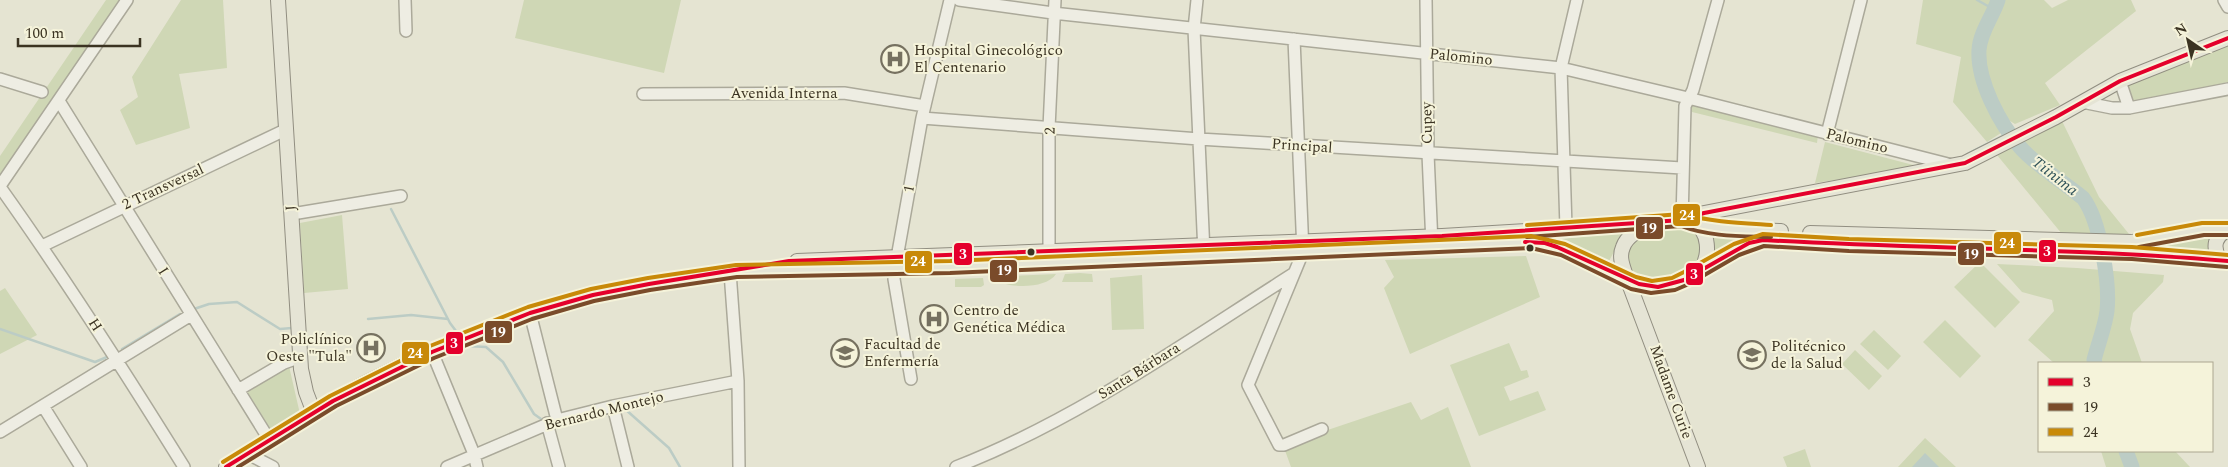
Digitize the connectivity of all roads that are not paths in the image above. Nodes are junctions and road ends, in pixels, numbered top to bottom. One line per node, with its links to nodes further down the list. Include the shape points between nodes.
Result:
1 (128, 0): 27 (street)
2 (278, 0): 32 (main road, J)
3 (405, 0): 16 (street)
4 (950, 0): 30 (street, 1)
5 (959, 0): 14 (street, Palomino)
6 (1055, 0): 14 (street, 2)
7 (1197, 0): 15 (street)
8 (1426, 0): 19 (street, Cupey)
9 (1577, 0): 20 (street)
10 (1718, 0): 26 (street)
11 (1861, 0): 33 (street)
12 (2224, 0): 13 (street)
13 (2228, 7)
14 (1053, 13): 15 (street, Palomino); 31 (street, 2)
15 (1194, 28): 18 (street, Palomino); 34 (street)
16 (406, 30)
17 (2228, 38): 22 (main road)
18 (1294, 39): 19 (street, Palomino); 35 (street)
19 (1426, 54): 20 (street, Palomino); 36 (street, Cupey)
20 (1561, 68): 26 (street, Palomino); 37 (street)
21 (0, 79): 24 (street)
22 (2120, 81): 28 (main road); 29 (street)
23 (2228, 89): 29 (street)
24 (42, 92)
25 (643, 94): 30 (street, Avenida Interna, via 844,93)
26 (1688, 98): 33 (street, Palomino); 39 (street, via 1684,114)
27 (59, 101): 40 (street); 42 (street, I)
28 (2082, 102): 29 (street); 38 (main road, via 1976,158)
29 (2129, 108)
30 (924, 112): 31 (street, Principal); 58 (street, 1)
31 (1050, 128): 34 (street, Principal); 56 (street, 2)
32 (285, 130): 42 (street, 2 Transversal); 43 (main road, J)
33 (1827, 134): 38 (street, Palomino)
34 (1199, 139): 35 (street, Principal); 55 (street)
35 (1298, 145): 36 (street, Principal); 52 (street)
36 (1428, 154): 37 (street, Principal); 49 (street, Cupey)
37 (1565, 160): 39 (street, Principal); 47 (street)
38 (1954, 165): 44 (main road, via 1704,213)
39 (1682, 168): 44 (street)
40 (0, 187): 51 (street, H)
41 (401, 196): 43 (street)
42 (123, 206): 51 (street, 2 Transversal); 66 (street, I)
43 (292, 214): 69 (main road, J)
44 (1682, 220): 45 (main road); 46 (main road)
45 (1658, 223): 47 (main road); 54 (main road, via 1638,231)
46 (1696, 224): 50 (main road, via 1725,229); 60 (main road, via 1708,249)
47 (1566, 228): 49 (main road)
48 (2228, 230): 53 (main road, via 2203,229); 57 (main road, via 2220,235 2215,246)
49 (1432, 241): 52 (main road); 59 (main road, via 1545,243)
50 (2058, 245): 53 (main road); 60 (main road, via 1763,240 1749,243)
51 (42, 246): 70 (street, H)
52 (1303, 246): 55 (main road); 62 (street)
53 (2132, 247): 57 (main road)
54 (1622, 249): 59 (main road); 63 (main road, via 1621,258)
55 (1204, 251): 56 (main road)
56 (1049, 257): 58 (main road)
57 (2224, 260)
58 (895, 264): 61 (main road); 71 (street, 1, via 894,279)
59 (1610, 270): 63 (main road)
60 (1700, 271): 64 (main road, via 1684,280)
61 (733, 272): 65 (main road, via 593,295); 72 (street)
62 (1293, 274): 78 (street, via 1248,385 1279,445); 92 (street, Santa Bárbara, via 1071,412)
63 (1628, 279): 64 (main road); 67 (main road, Madame Curie)
64 (1658, 287): 67 (main road, via 1643,303)
65 (530, 313): 68 (main road); 77 (street)
66 (191, 315): 70 (street); 73 (street, I)
67 (1642, 317): 93 (main road, Madame Curie)
68 (432, 352): 76 (main road, via 366,383); 82 (street)
69 (301, 357): 73 (street, via 284,363); 76 (main road, J, via 306,392)
70 (117, 359): 74 (street); 84 (street, H)
71 (911, 379)
72 (738, 381): 75 (street, Bernardo Montejo); 91 (street)
73 (238, 390): 80 (street, I)
74 (43, 406): 79 (street); 83 (street)
75 (613, 406): 77 (street, Bernardo Montejo); 90 (street)
76 (314, 413): 80 (main road)
77 (552, 422): 82 (street, Bernardo Montejo); 89 (street)
78 (1322, 429)
79 (0, 432)
80 (270, 441): 81 (main road)
81 (248, 454): 85 (main road); 86 (street)
82 (474, 454): 87 (street, Bernardo Montejo); 88 (street)
83 (81, 467)
84 (184, 467)
85 (226, 467)
86 (273, 467)
87 (447, 467)
88 (477, 467)
89 (559, 467)
90 (628, 467)
91 (739, 467)
92 (956, 467)
93 (1698, 467)

